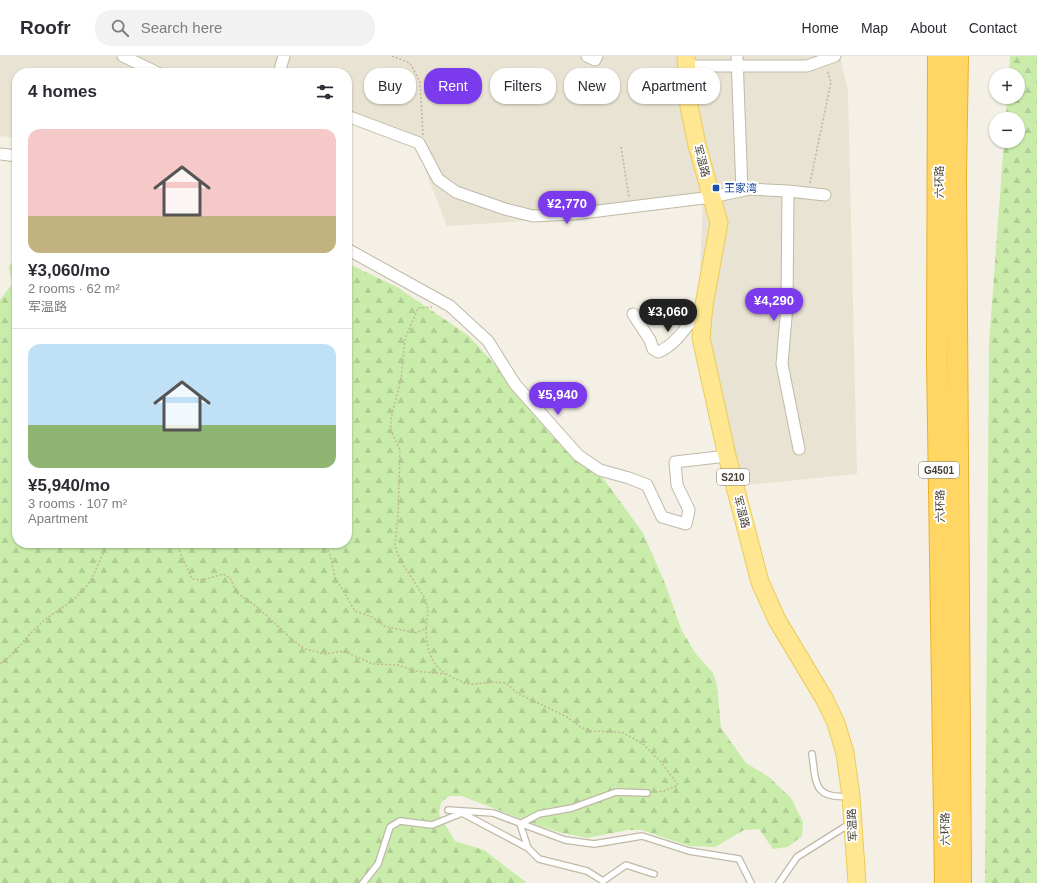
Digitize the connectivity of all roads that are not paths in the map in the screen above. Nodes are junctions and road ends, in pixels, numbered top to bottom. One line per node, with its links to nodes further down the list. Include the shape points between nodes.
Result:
1 (123, 56): 10 (street)
2 (284, 56): 11 (street)
3 (587, 56): 4 (street, via 595,60)
4 (597, 56)
5 (835, 56): 9 (street, via 806,66)
6 (938, 56): 37 (highway, 六环路 / G4501, via 937,360)
7 (958, 56): 38 (highway, 六环路 / G4501, via 956,176)
8 (686, 61): 9 (street); 18 (main road, 军温路 / S210, via 689,106)
9 (737, 61): 15 (street)
10 (148, 68)
11 (281, 68)
12 (352, 118): 18 (street, via 420,143 438,179 456,192 533,216 574,214)
13 (0, 154): 14 (street)
14 (12, 155)
15 (742, 190): 16 (street); 18 (street)
16 (788, 191): 17 (street); 22 (street, via 787,306 782,364)
17 (825, 195)
18 (712, 198): 20 (main road, 军温路 / S210, via 719,224)
19 (352, 252): 23 (street, via 450,306 488,341 515,384 578,455 600,470 647,485 662,517 686,524 689,510 677,485 675,462)
20 (704, 305): 21 (street, via 675,342 658,352 653,349); 23 (main road, 军温路 / S210, via 701,338)
21 (633, 314)
22 (799, 449)
23 (727, 456): 26 (main road, 军温路 / S210, via 760,582 777,620 836,723 845,753)
24 (812, 754): 26 (lane, via 817,785 821,791 829,797)
25 (647, 793): 29 (lane, via 616,792 572,808 539,814)
26 (851, 796): 28 (main road, 军温路 / S210)
27 (448, 810): 29 (lane, via 493,813)
28 (852, 822): 35 (lane, via 797,857); 36 (main road, 军温路 / S210)
29 (520, 824): 30 (lane); 34 (lane, via 565,840 594,844 642,836 689,851 738,859)
30 (528, 848): 32 (lane, via 539,859 588,871); 33 (lane, via 462,813 432,825 400,821 390,826 378,864)
31 (654, 874): 32 (lane, via 626,865)
32 (602, 882)
33 (363, 883)
34 (751, 883)
35 (779, 883)
36 (857, 883)
37 (945, 883)
38 (961, 883)

